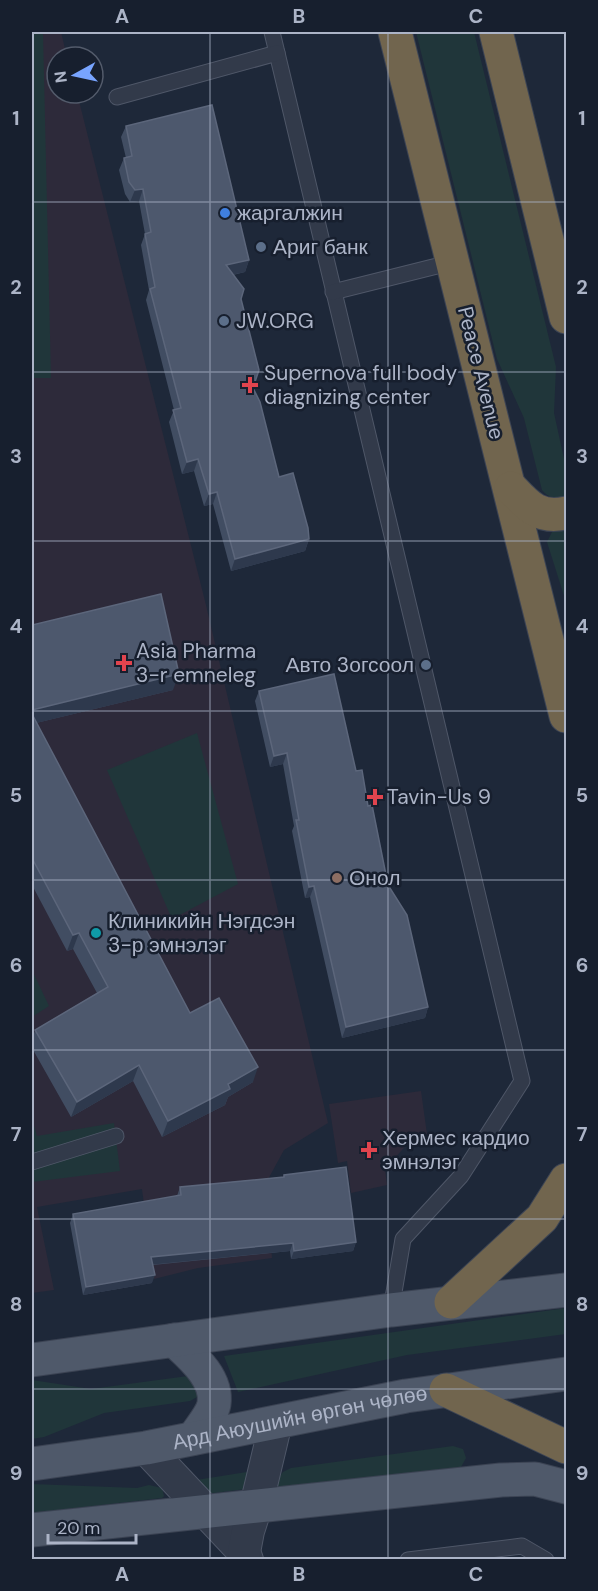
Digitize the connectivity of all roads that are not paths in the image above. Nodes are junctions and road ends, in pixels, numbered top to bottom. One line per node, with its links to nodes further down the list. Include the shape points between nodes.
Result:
1 (272, 32): 4 (lane)
2 (395, 32): 7 (highway, Peace Avenue)
3 (496, 32): 6 (highway)
4 (277, 53): 5 (lane); 8 (lane)
5 (117, 97)
6 (558, 248): 9 (highway)
7 (453, 262): 8 (lane); 10 (highway, Peace Avenue)
8 (333, 292): 18 (lane, via 522,1081 461,1176 403,1239)
9 (567, 317)
10 (510, 488): 11 (highway, via 537,511 554,516); 12 (highway, Peace Avenue)
11 (567, 513)
12 (567, 716)
13 (116, 1136): 14 (lane)
14 (32, 1162)
15 (567, 1180): 17 (highway, via 542,1218)
16 (567, 1290): 17 (main road)
17 (451, 1302): 18 (main road)
18 (391, 1310): 19 (main road)
19 (174, 1340): 20 (main road); 24 (main road, via 202,1366 213,1391 214,1405)
20 (32, 1360)
21 (567, 1374): 22 (main road, Ард Аюушийн өргөн чөлөө)
22 (446, 1390): 23 (main road, Ард Аюушийн өргөн чөлөө); 25 (highway)
23 (276, 1422): 24 (main road, Ард Аюушийн өргөн чөлөө); 29 (street)
24 (195, 1438): 26 (main road, Ард Аюушийн өргөн чөлөө)
25 (567, 1447)
26 (146, 1448): 27 (main road, Ард Аюушийн өргөн чөлөө); 30 (street)
27 (32, 1464)
28 (567, 1487): 29 (main road, via 535,1479 501,1480)
29 (256, 1506): 30 (main road); 32 (street)
30 (205, 1511): 31 (main road); 32 (street)
31 (32, 1530)
32 (246, 1556)
33 (408, 1560): 34 (lane, via 522,1546)
34 (546, 1560)

